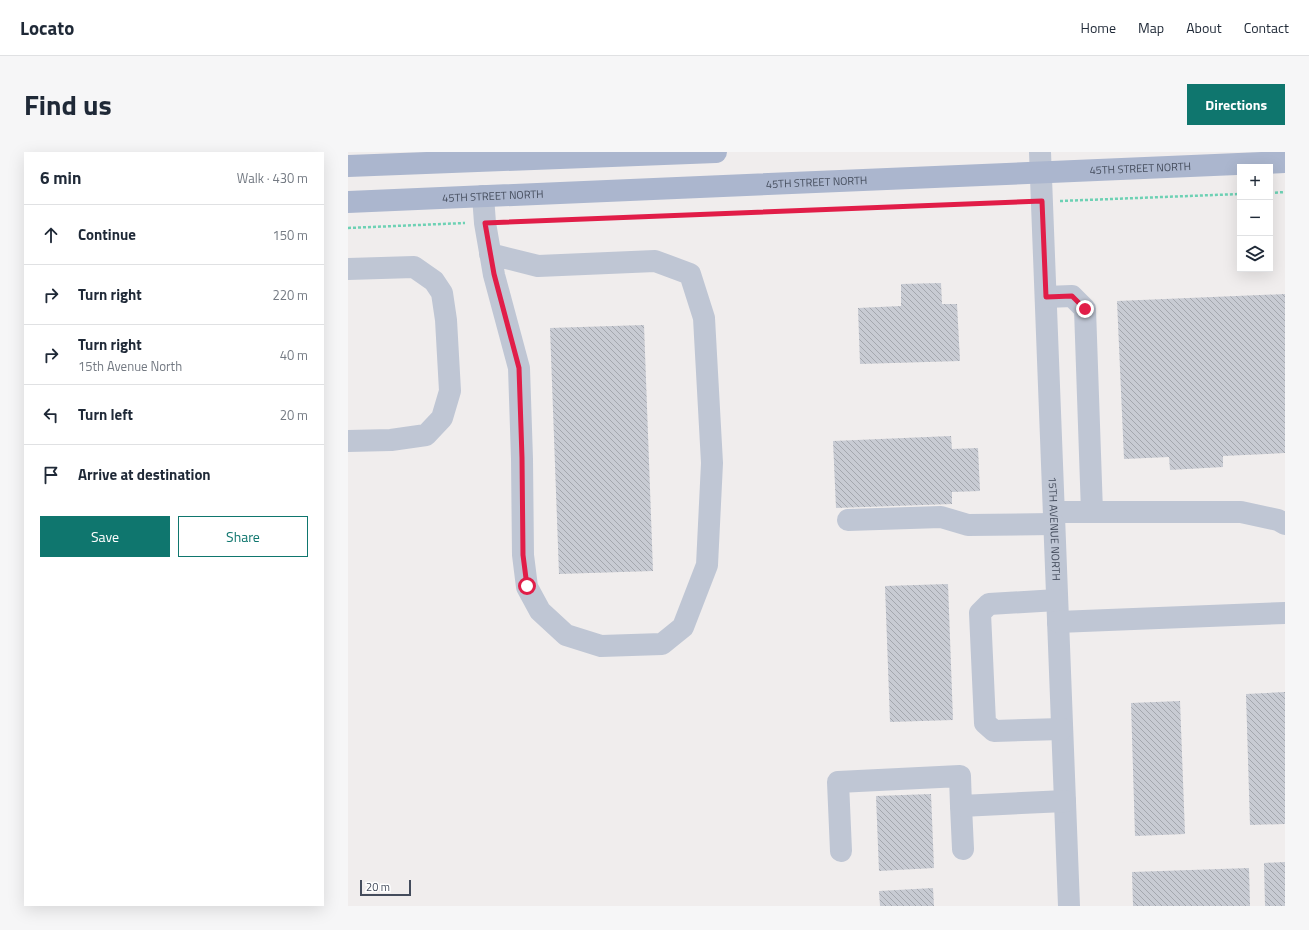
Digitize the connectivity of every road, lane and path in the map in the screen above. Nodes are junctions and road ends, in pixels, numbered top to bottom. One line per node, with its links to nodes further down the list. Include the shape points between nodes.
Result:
1 (716, 152): 4 (main road)
2 (1041, 162): 3 (main road, 45TH STREET NORTH); 8 (main road, 45TH STREET NORTH); 9 (street, 15TH AVENUE NORTH)
3 (1285, 162)
4 (348, 166)
5 (1285, 192): 6 (path)
6 (1273, 193)
7 (1237, 194): 9 (path)
8 (483, 196): 10 (main road, 45TH STREET NORTH); 11 (street)
9 (1042, 201): 11 (path); 15 (street, 15TH AVENUE NORTH)
10 (348, 202)
11 (485, 223): 12 (path); 13 (street)
12 (348, 228)
13 (490, 254): 13 (street, via 519,368 523,555 527,586 540,611 566,635 601,646 662,644 683,627 707,565 712,463 704,318 690,274 655,261 538,266)
14 (348, 269): 16 (street, via 414,267 434,281 442,293 446,320 450,391 442,418 426,435 391,440)
15 (1046, 297): 17 (street, via 1072,296 1085,309); 18 (street, 15TH AVENUE NORTH)
16 (348, 441)
17 (1092, 512): 18 (street); 20 (street, via 1241,512 1278,520)
18 (1054, 518): 19 (street, via 968,525 941,517); 21 (street, 15TH AVENUE NORTH)
19 (848, 520)
20 (1285, 524)
21 (1057, 600): 23 (street, 15TH AVENUE NORTH); 24 (street, via 989,604 980,613 985,723 994,731)
22 (1285, 613): 23 (street)
23 (1058, 622): 24 (street, 15TH AVENUE NORTH)
24 (1062, 729): 25 (street, 15TH AVENUE NORTH)
25 (1065, 801): 26 (street); 29 (street, 15TH AVENUE NORTH)
26 (961, 806): 27 (street); 28 (street, via 960,776 838,782)
27 (963, 849)
28 (841, 851)
29 (1069, 906)

